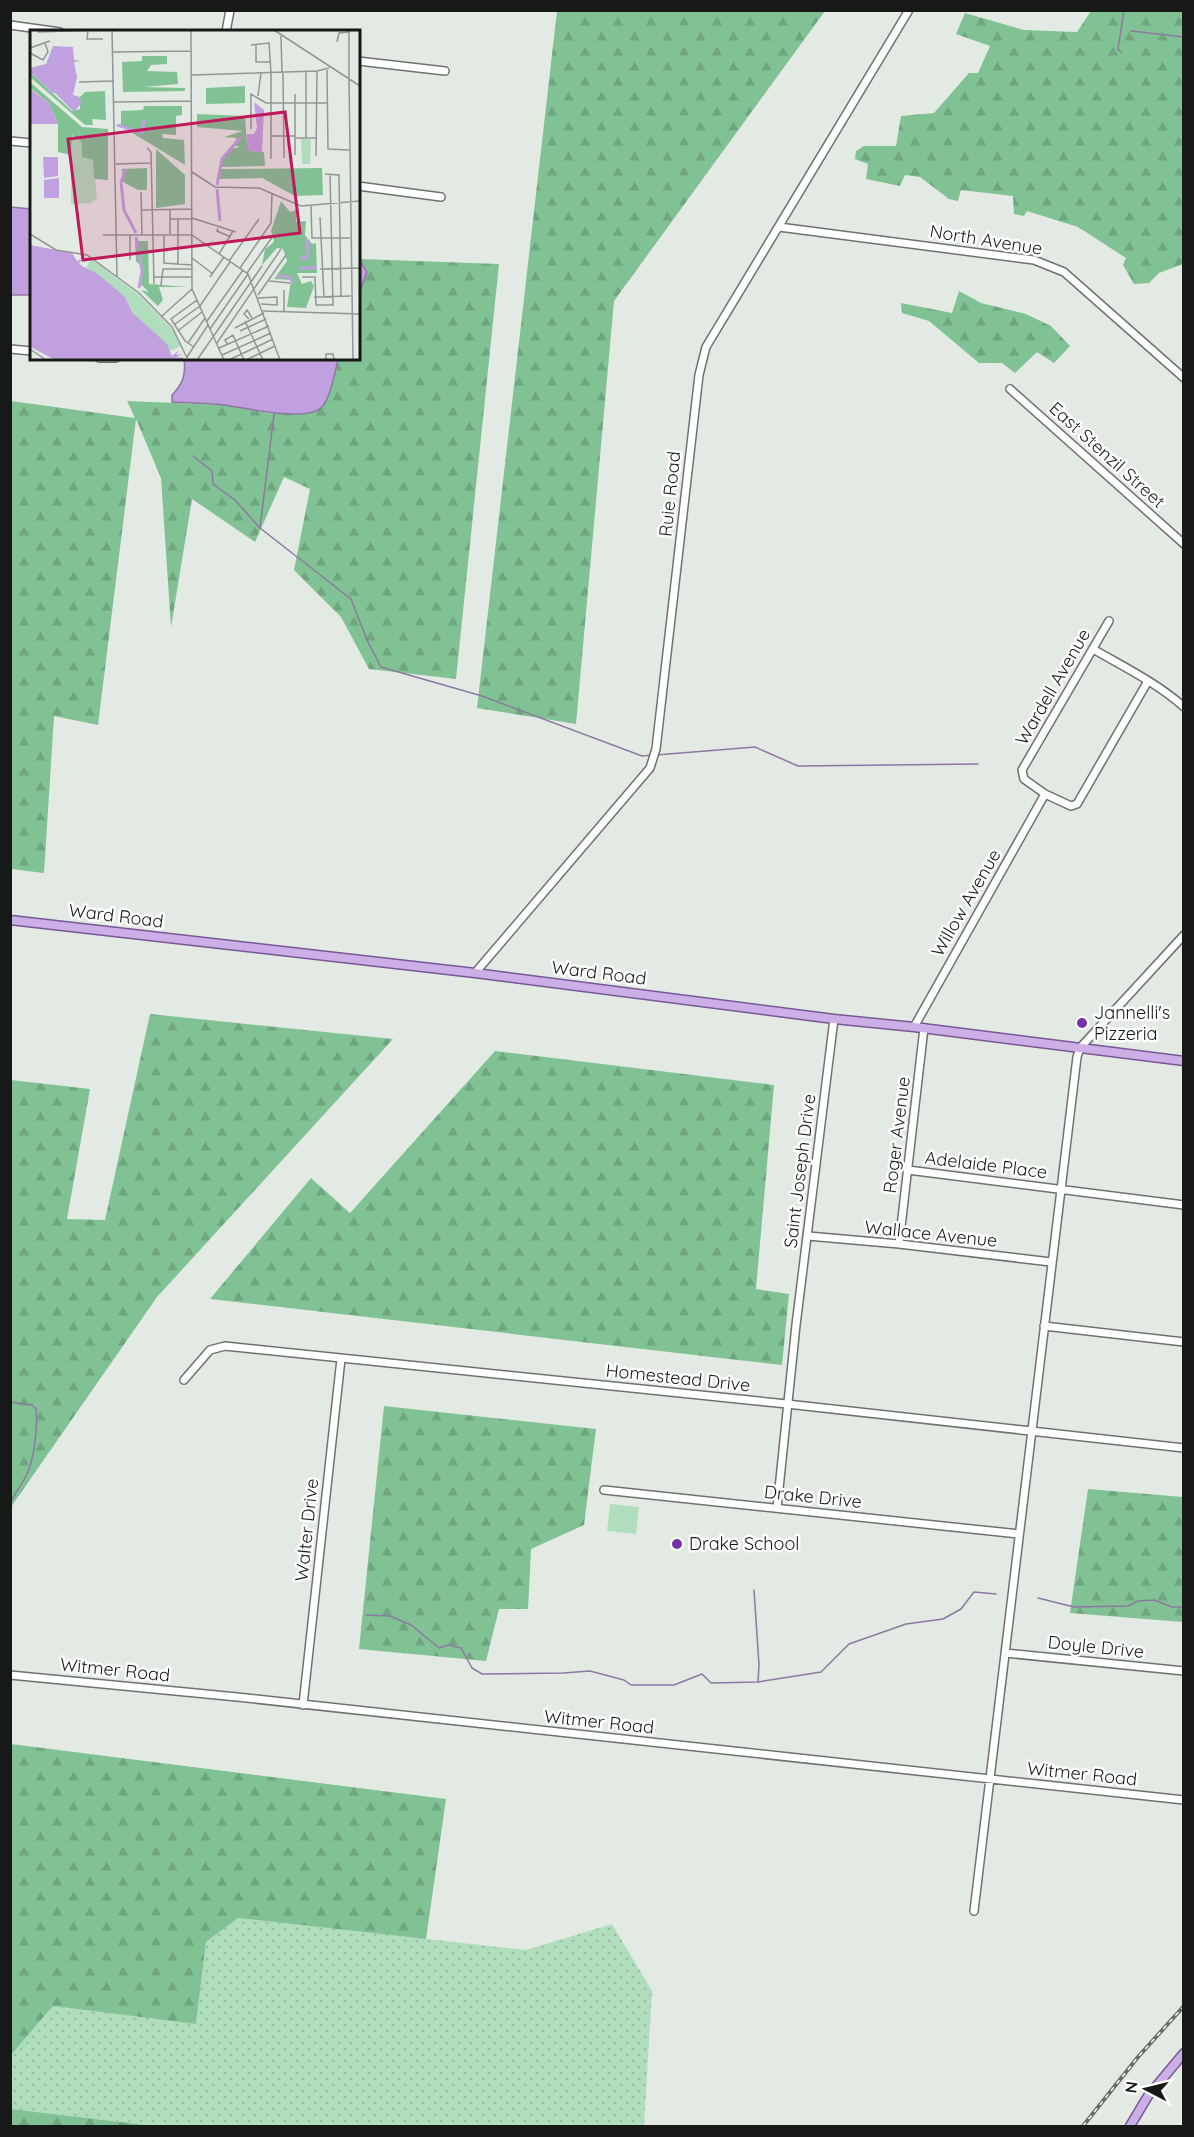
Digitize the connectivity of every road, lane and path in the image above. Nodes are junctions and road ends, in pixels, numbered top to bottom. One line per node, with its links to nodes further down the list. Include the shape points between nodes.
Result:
1 (230, 10): 5 (street)
2 (909, 10): 12 (street, Ruie Road)
3 (10, 25): 4 (street)
4 (46, 30)
5 (226, 30)
6 (360, 61): 7 (street)
7 (444, 71)
8 (10, 141): 9 (street)
9 (30, 143)
10 (360, 186): 11 (street)
11 (441, 197)
12 (779, 227): 15 (street, North Avenue, via 1034,260 1064,272); 25 (street, Ruie Road, via 706,347 699,375 656,749 650,768)
13 (10, 349): 14 (street)
14 (30, 351)
15 (1184, 378)
16 (1010, 388): 17 (street, East Stenzil Street)
17 (1184, 544)
18 (1109, 621): 19 (street, Wardell Avenue)
19 (1093, 649): 20 (street); 22 (street, Wardell Avenue, via 1022,770 1024,780)
20 (1148, 681): 21 (street); 22 (street, Wardell Avenue, via 1077,804 1071,806)
21 (1184, 707)
22 (1045, 794): 27 (street, Willow Avenue)
23 (10, 920): 25 (main road, Ward Road)
24 (1184, 935): 28 (street)
25 (475, 973): 26 (main road, Ward Road)
26 (834, 1019): 27 (main road, Ward Road); 33 (street, Saint Joseph Drive)
27 (919, 1028): 28 (main road, Ward Road); 30 (street, Roger Avenue)
28 (1080, 1048): 29 (main road, Ward Road); 31 (street)
29 (1184, 1061)
30 (908, 1170): 31 (street, Adelaide Place); 34 (street, Roger Avenue)
31 (1060, 1189): 32 (street, Adelaide Place); 35 (street)
32 (1184, 1204)
33 (808, 1236): 34 (street, Wallace Avenue); 40 (street, Saint Joseph Drive)
34 (899, 1244): 35 (street, Wallace Avenue)
35 (1051, 1262): 36 (street)
36 (1044, 1326): 37 (street); 41 (street)
37 (1184, 1342)
38 (341, 1359): 39 (street, Homestead Drive, via 225,1346 210,1350); 40 (street, Homestead Drive); 49 (street, Walter Drive)
39 (184, 1380)
40 (787, 1404): 41 (street, Homestead Drive); 44 (street, Saint Joseph Drive)
41 (1031, 1432): 42 (street, Homestead Drive); 45 (street)
42 (1184, 1448)
43 (604, 1490): 44 (street, Drake Drive)
44 (777, 1508): 45 (street, Drake Drive)
45 (1019, 1534): 46 (street)
46 (1005, 1653): 47 (street, Doyle Drive); 50 (street)
47 (1184, 1671)
48 (10, 1675): 49 (street, Witmer Road)
49 (303, 1705): 50 (street, Witmer Road)
50 (990, 1779): 51 (street, Witmer Road); 52 (street)
51 (1184, 1800)
52 (974, 1911)
53 (1184, 2053): 54 (main road, via 1148,2096)
54 (1130, 2127)

